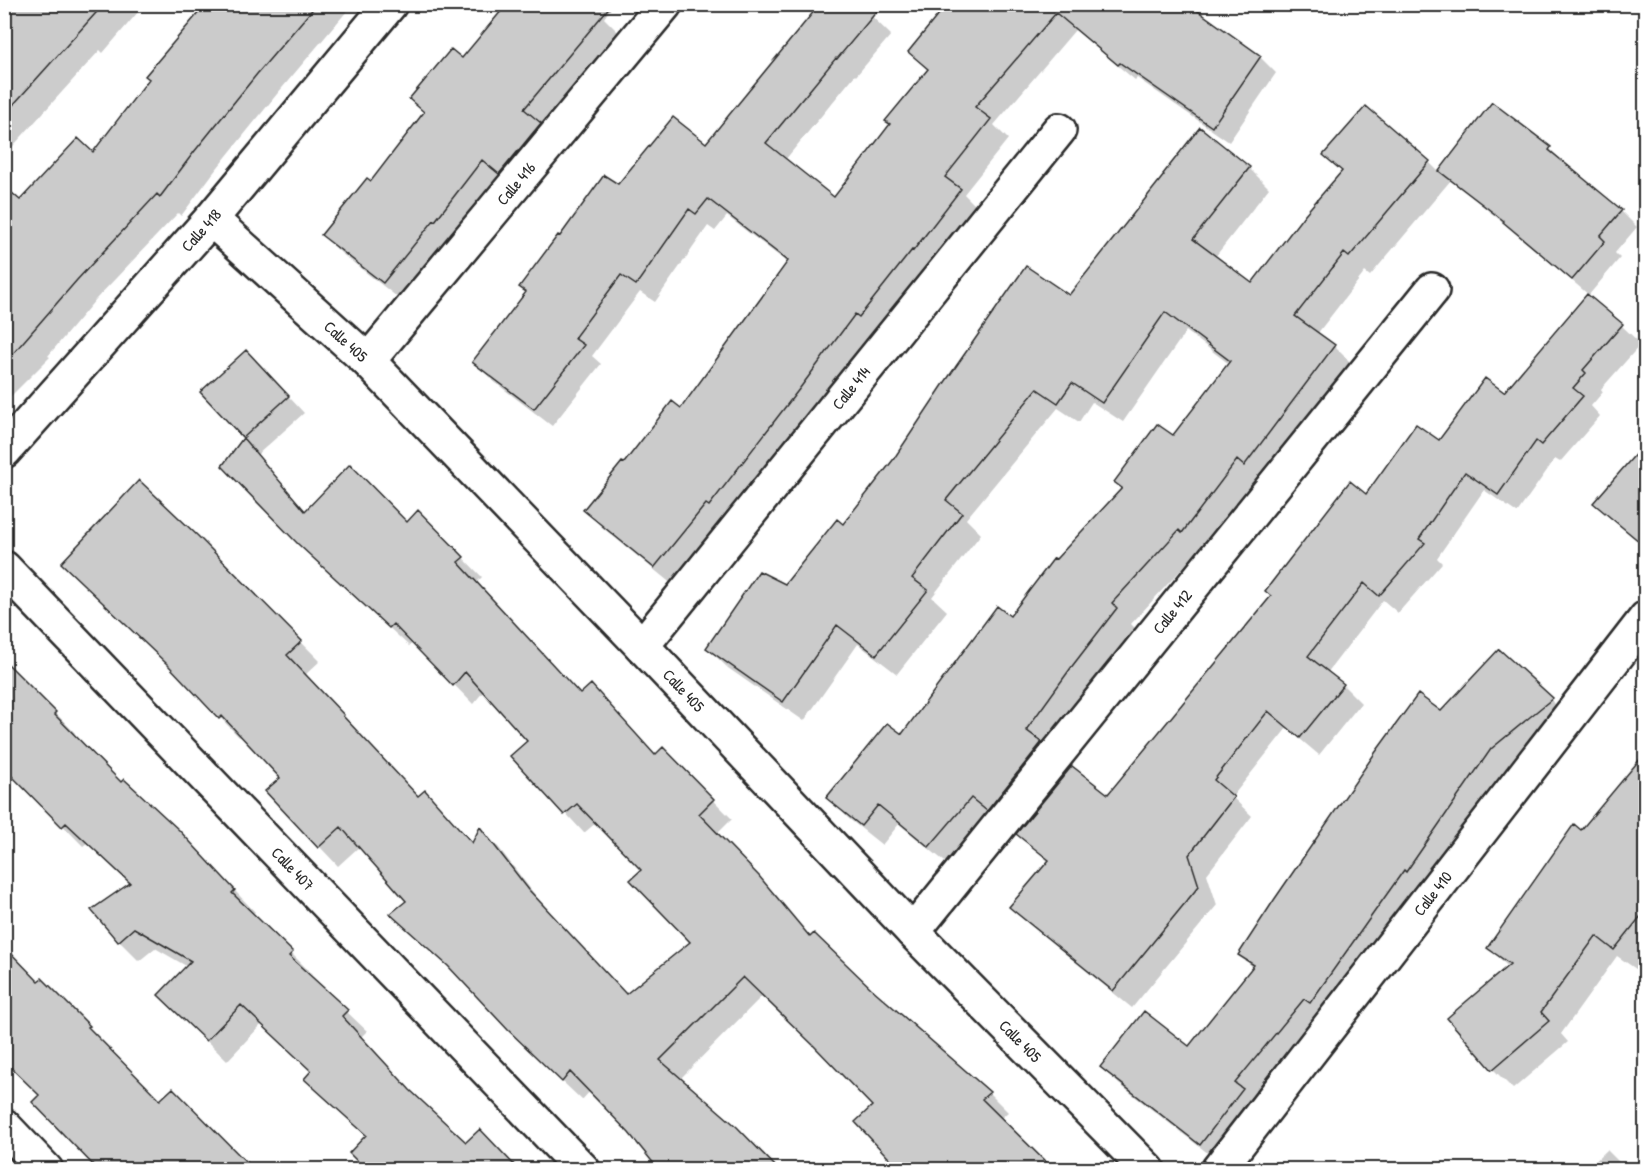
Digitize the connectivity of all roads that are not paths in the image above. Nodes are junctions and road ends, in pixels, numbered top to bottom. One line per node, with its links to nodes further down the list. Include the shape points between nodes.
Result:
1 (390, 4): 4 (street, Calle 418)
2 (665, 4): 6 (street, Calle 416)
3 (1059, 130): 10 (street, Calle 414)
4 (211, 219): 6 (street, Calle 405); 7 (street, Calle 418)
5 (1432, 290): 11 (street, Calle 412)
6 (368, 362): 10 (street, Calle 405)
7 (4, 451)
8 (4, 568): 14 (street, Calle 407)
9 (1646, 618): 16 (street, Calle 410)
10 (642, 646): 11 (street, Calle 405)
11 (913, 932): 15 (street, Calle 405)
12 (4, 1126): 13 (street)
13 (46, 1170)
14 (583, 1170)
15 (1148, 1170)
16 (1218, 1170)

